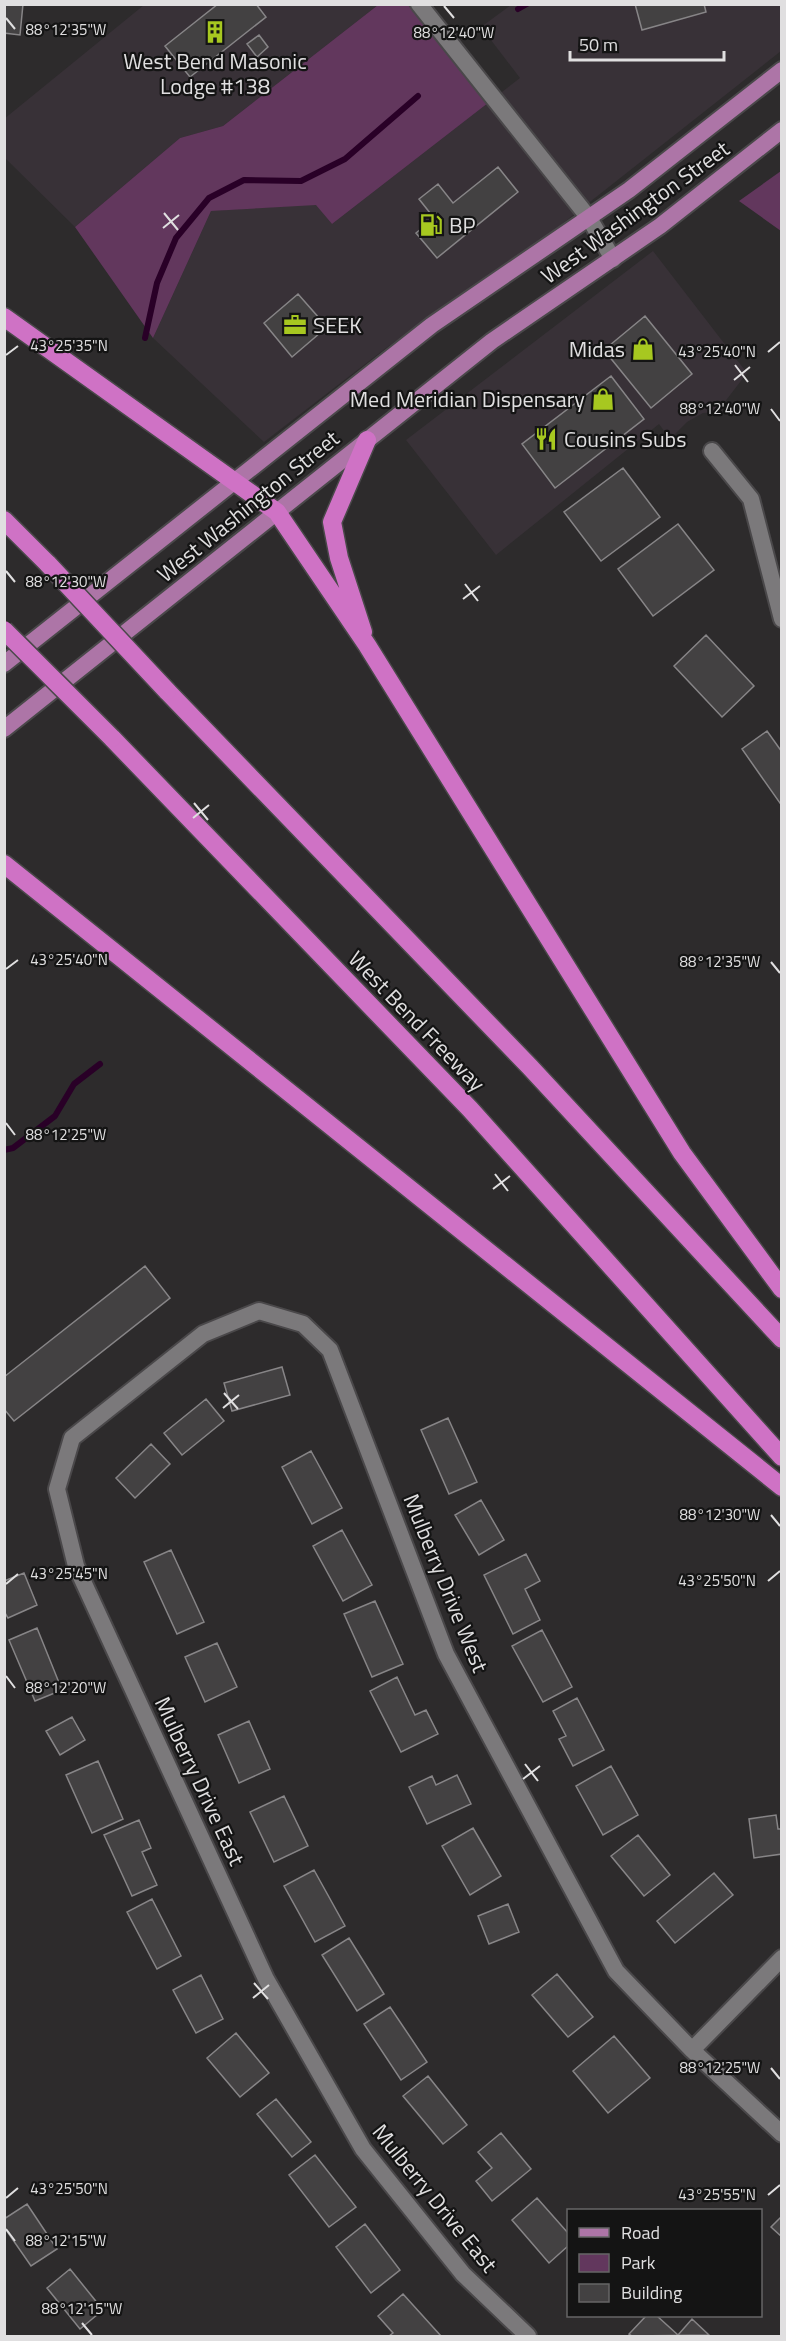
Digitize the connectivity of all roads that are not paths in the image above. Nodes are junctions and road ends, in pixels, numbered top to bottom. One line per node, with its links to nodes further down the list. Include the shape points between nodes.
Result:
1 (419, 4): 4 (street)
2 (782, 70): 4 (main road, West Washington Street)
3 (782, 130): 5 (main road, West Washington Street)
4 (589, 218): 5 (street); 9 (main road, West Washington Street, via 432,326)
5 (613, 259): 7 (main road, West Washington Street, via 492,341)
6 (4, 317): 9 (highway)
7 (367, 440): 10 (main road, West Washington Street); 14 (highway, via 332,522 339,558)
8 (711, 451): 12 (street, via 751,499)
9 (234, 480): 10 (highway); 15 (main road, West Washington Street)
10 (277, 512): 14 (highway); 16 (main road, West Washington Street)
11 (4, 520): 20 (highway, bridge, via 530,1067)
12 (782, 619)
13 (4, 630): 21 (highway, West Bend Freeway, bridge, via 470,1109)
14 (367, 645): 18 (highway, via 682,1153)
15 (4, 664)
16 (4, 729)
17 (4, 864): 22 (highway)
18 (782, 1289)
19 (303, 1324): 24 (street, Mulberry Drive West, via 330,1350 446,1654 616,1971); 26 (street, Mulberry Drive East, via 259,1311 203,1334 72,1438 57,1489 76,1566 266,1979 363,2149 463,2274)
20 (782, 1339)
21 (782, 1457)
22 (782, 1487)
23 (782, 1958): 24 (street)
24 (692, 2050): 25 (street, Mulberry Drive West)
25 (782, 2134)
26 (528, 2337)

